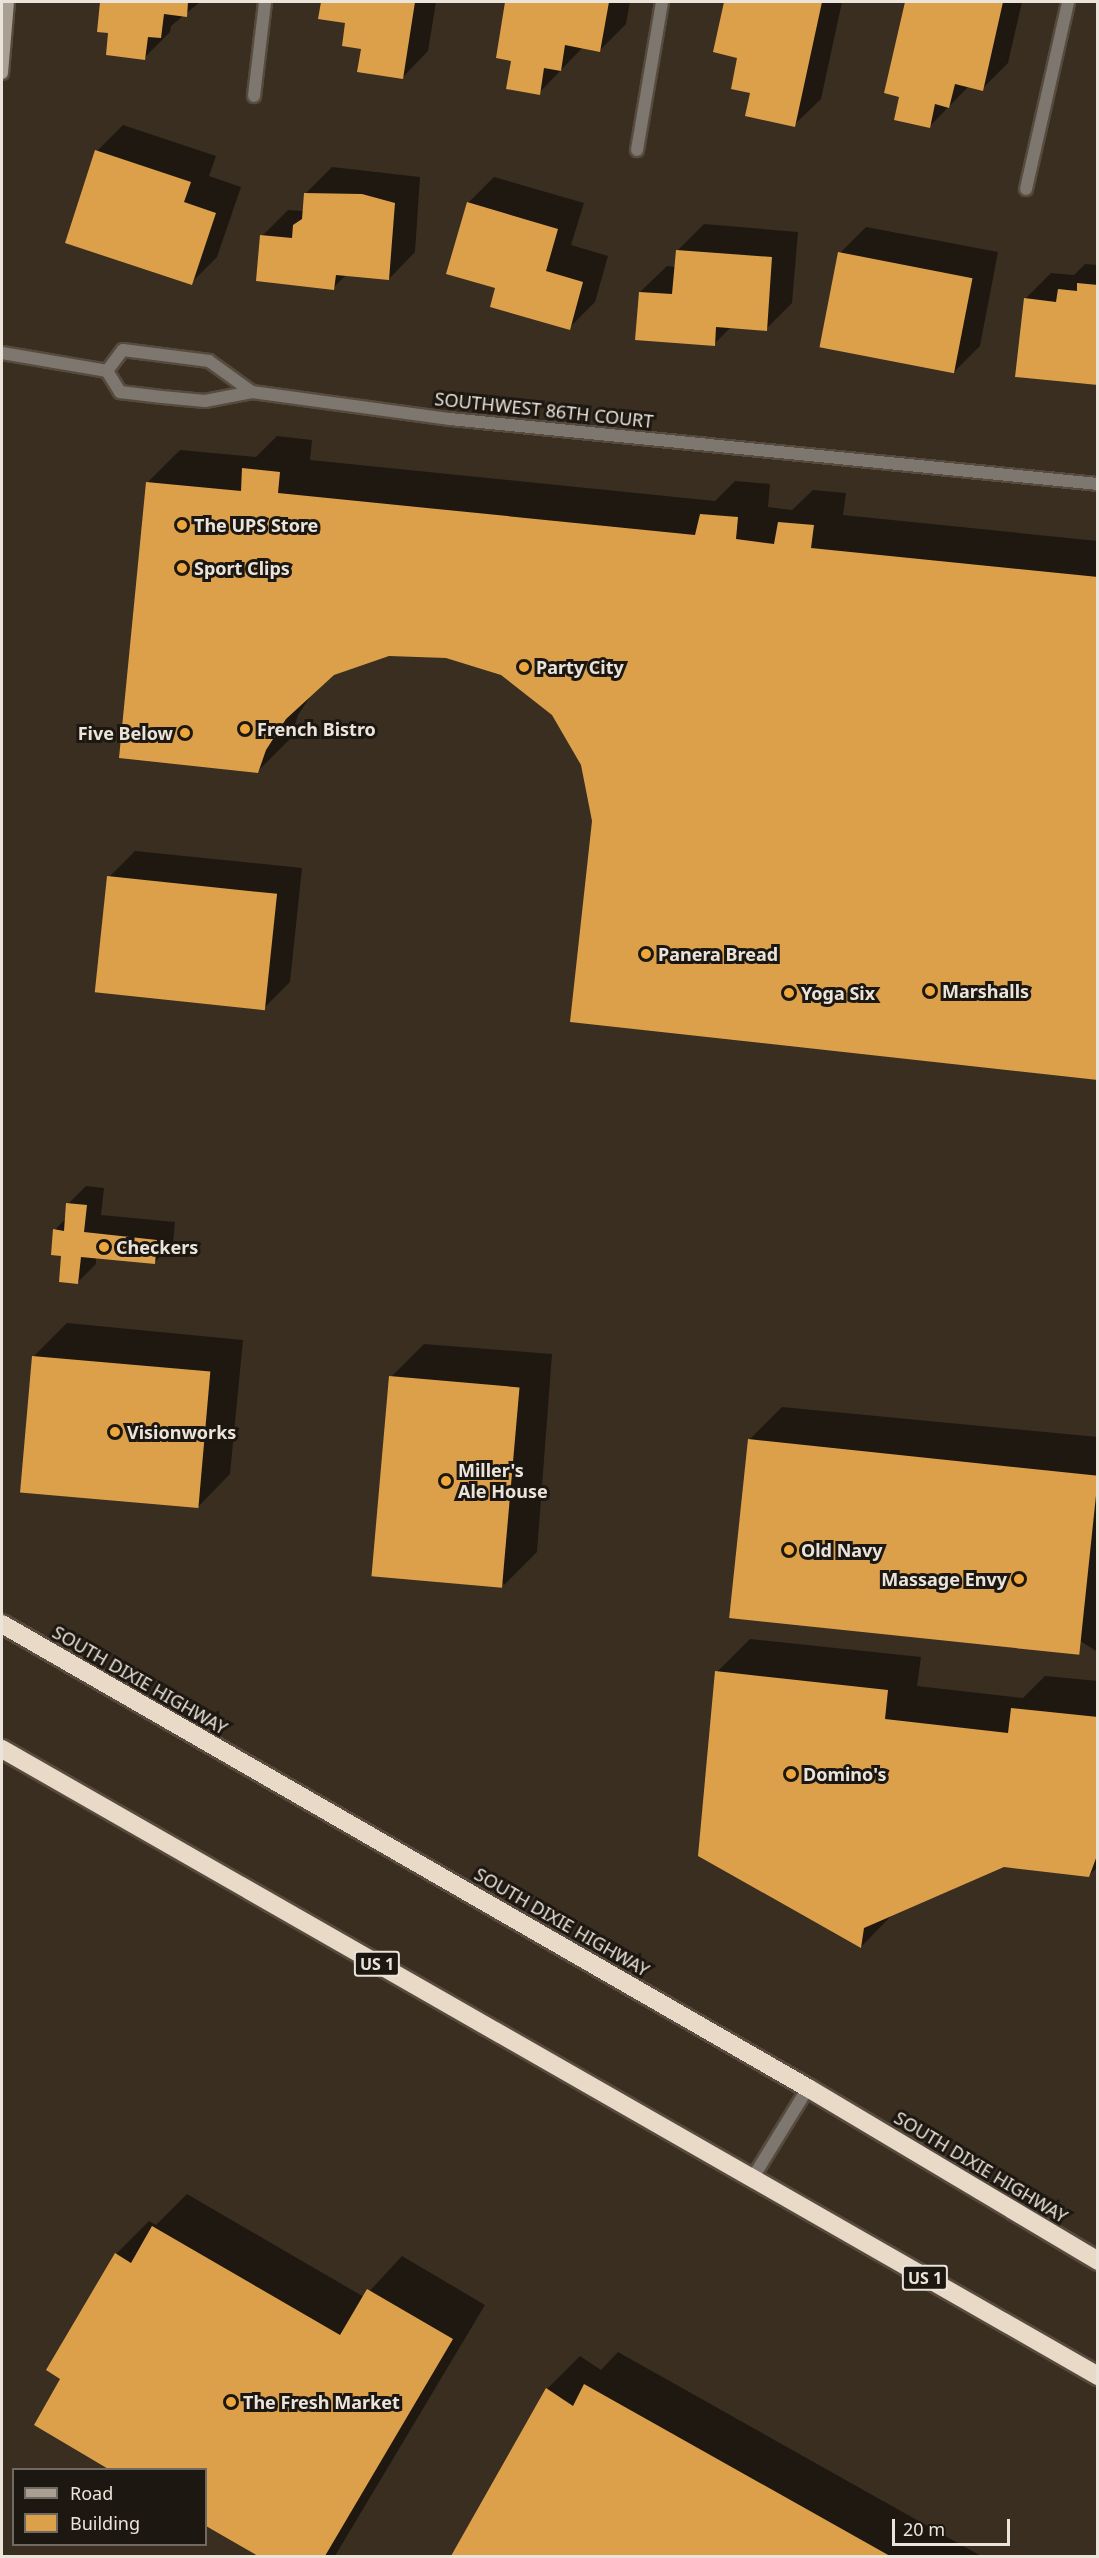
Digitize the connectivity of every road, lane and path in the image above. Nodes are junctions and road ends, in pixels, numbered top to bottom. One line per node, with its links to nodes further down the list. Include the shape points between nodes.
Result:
1 (8, 2): 5 (street)
2 (265, 2): 6 (street)
3 (662, 2): 7 (street)
4 (1068, 2): 8 (street)
5 (2, 73)
6 (254, 96)
7 (637, 150)
8 (1026, 189)
9 (2, 352): 10 (street)
10 (107, 371): 11 (street, SOUTHWEST 86TH COURT, via 120,392 205,401); 11 (street, via 123,350 209,361)
11 (252, 392): 12 (street, SOUTHWEST 86TH COURT, via 450,419)
12 (1098, 484)
13 (2, 1624): 15 (highway, SOUTH DIXIE HIGHWAY)
14 (2, 1749): 16 (highway, US 1)
15 (808, 2088): 16 (street); 17 (highway, SOUTH DIXIE HIGHWAY)
16 (752, 2179): 18 (highway, US 1)
17 (1098, 2261)
18 (1098, 2376)

